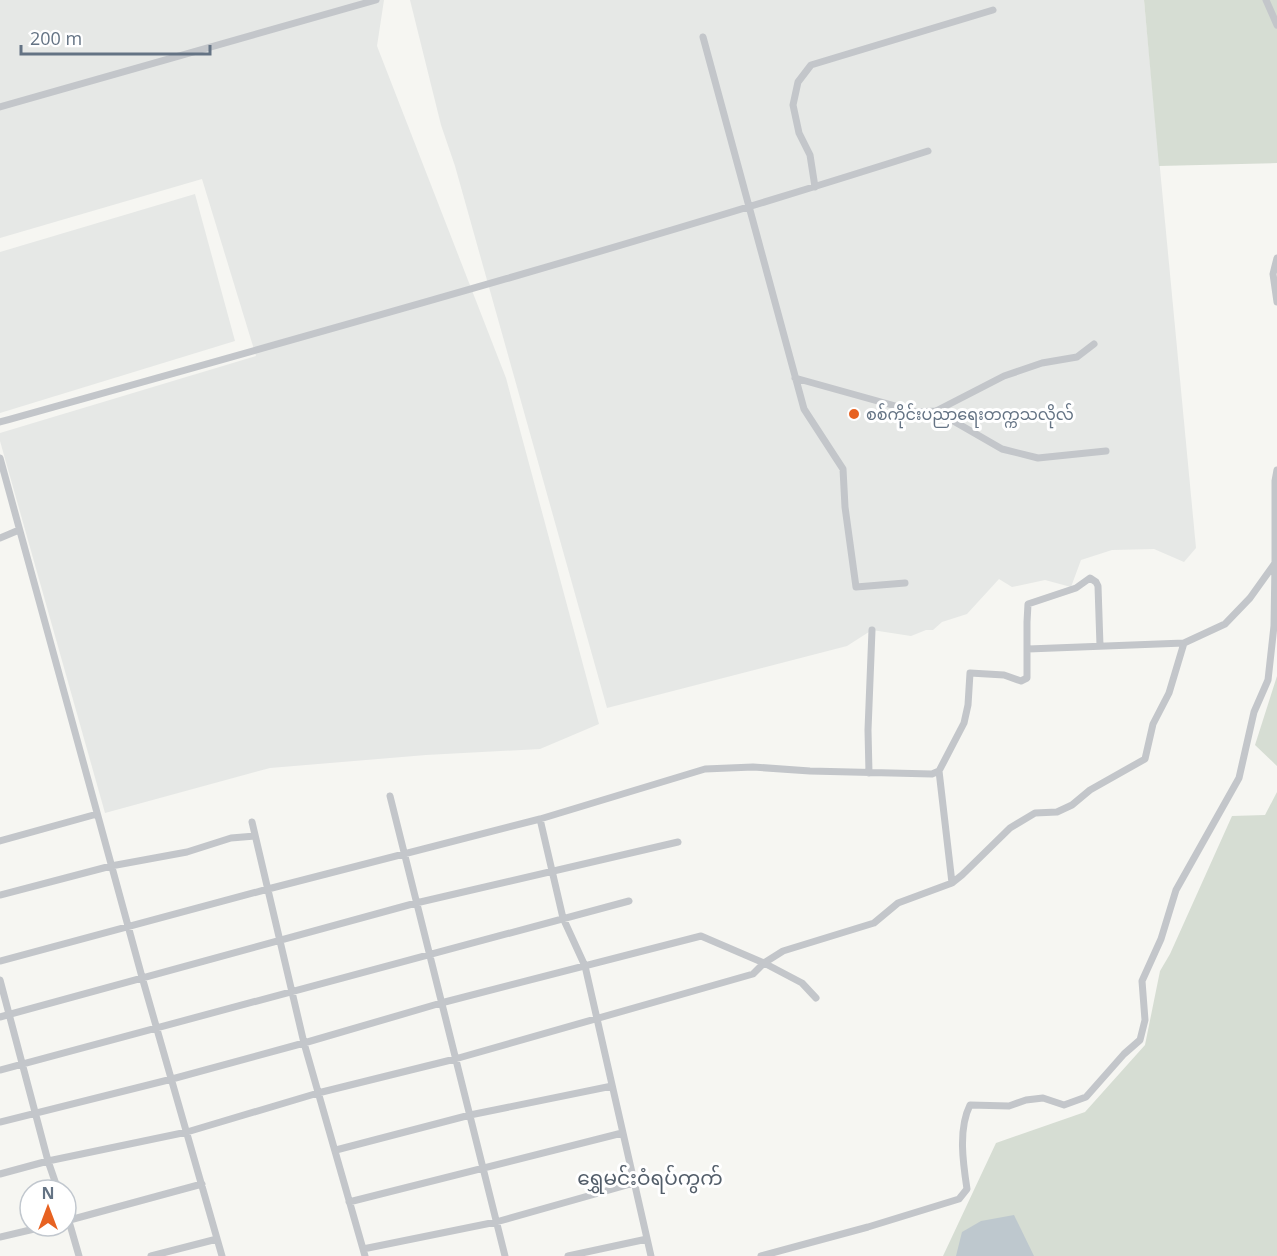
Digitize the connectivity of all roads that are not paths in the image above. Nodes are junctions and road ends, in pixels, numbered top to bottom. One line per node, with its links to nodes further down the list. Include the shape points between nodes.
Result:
1 (376, 0): 6 (street)
2 (1266, 0): 4 (street)
3 (993, 10): 8 (street, via 811,65 798,82 793,105 799,133 810,155)
4 (1277, 26)
5 (703, 37): 9 (street)
6 (0, 107)
7 (928, 151): 8 (street)
8 (815, 187): 9 (street)
9 (750, 206): 13 (street); 15 (street)
10 (1277, 258): 11 (street, via 1273,274)
11 (1277, 302)
12 (1094, 344): 14 (street, via 1077,357 1042,363 1004,376)
13 (795, 378): 14 (street, via 917,412); 23 (street, via 804,409 843,469 856,587)
14 (936, 411): 16 (street, via 1002,449 1038,458)
15 (0, 422)
16 (1106, 451)
17 (0, 458): 19 (street)
18 (1277, 474): 22 (street)
19 (3, 482): 20 (street)
20 (19, 530): 21 (street); 31 (street)
21 (0, 538)
22 (1275, 563): 25 (street, via 1225,624); 95 (street, via 1268,680 1254,712 1239,778 1176,890 1161,939 1142,981 1144,1020 1140,1040 1086,1097 1064,1105 1043,1098 1010,1106 970,1105 965,1115 963,1161 967,1189 959,1199)
23 (905, 583)
24 (872, 630): 29 (street)
25 (1184, 643): 26 (street); 40 (street, via 1169,693 1153,724 1145,759 1090,790 1072,805 1057,812 1035,813 1010,828)
26 (1100, 646): 27 (street); 27 (street, via 1098,586 1090,578 1076,588 1029,604)
27 (1028, 649): 28 (street, via 1029,672 1022,681 1004,675 970,673 964,723)
28 (939, 771): 29 (street); 40 (street)
29 (869, 773): 32 (street, via 753,767 705,770)
30 (390, 796): 37 (street)
31 (97, 814): 35 (street); 38 (street)
32 (540, 819): 37 (street); 39 (street)
33 (252, 822): 34 (street)
34 (255, 836): 38 (street); 41 (street)
35 (0, 841)
36 (678, 842): 39 (street)
37 (404, 853): 41 (street); 44 (street)
38 (111, 866): 42 (street); 46 (street)
39 (554, 871): 44 (street); 45 (street)
40 (951, 883): 50 (street, via 898,903 874,923 783,951)
41 (268, 889): 46 (street); 47 (street)
42 (0, 895)
43 (629, 901): 45 (street)
44 (416, 903): 47 (street); 48 (street)
45 (563, 918): 48 (street); 51 (street)
46 (128, 928): 49 (street); 52 (street)
47 (280, 941): 52 (street); 54 (street)
48 (430, 956): 54 (street); 56 (street)
49 (0, 961)
50 (764, 963): 51 (street, via 701,936); 55 (street, via 802,983); 59 (street, via 753,974)
51 (585, 966): 56 (street); 59 (street)
52 (142, 977): 57 (street); 60 (street)
53 (0, 980): 57 (street)
54 (292, 993): 60 (street); 61 (street)
55 (816, 998)
56 (441, 1003): 61 (street); 62 (street)
57 (9, 1014): 58 (street); 63 (street)
58 (0, 1017)
59 (597, 1018): 62 (street); 66 (street)
60 (157, 1028): 63 (street); 65 (street)
61 (304, 1043): 65 (street); 67 (street)
62 (456, 1059): 67 (street); 69 (street)
63 (22, 1064): 64 (street); 68 (street)
64 (0, 1070)
65 (172, 1079): 68 (street); 71 (street)
66 (612, 1086): 69 (street); 72 (street)
67 (318, 1093): 71 (street); 73 (street)
68 (35, 1112): 70 (street); 74 (street)
69 (470, 1115): 73 (street); 75 (street)
70 (0, 1122)
71 (187, 1132): 74 (street); 79 (street)
72 (622, 1132): 75 (street); 78 (street)
73 (336, 1150): 80 (street)
74 (48, 1161): 76 (street); 77 (street)
75 (483, 1169): 80 (street); 82 (street)
76 (0, 1174)
77 (54, 1178)
78 (634, 1183): 82 (street); 87 (street)
79 (202, 1185): 81 (street); 86 (street)
80 (349, 1203): 88 (street)
81 (78, 1218)
82 (496, 1222): 88 (street); 92 (street)
83 (18, 1233): 84 (street)
84 (0, 1237)
85 (73, 1238): 89 (street)
86 (217, 1239): 90 (street); 91 (street)
87 (647, 1239): 93 (street); 94 (street)
88 (364, 1253)
89 (79, 1256)
90 (151, 1256)
91 (222, 1256)
92 (505, 1256)
93 (568, 1256)
94 (651, 1256)
95 (761, 1256)

